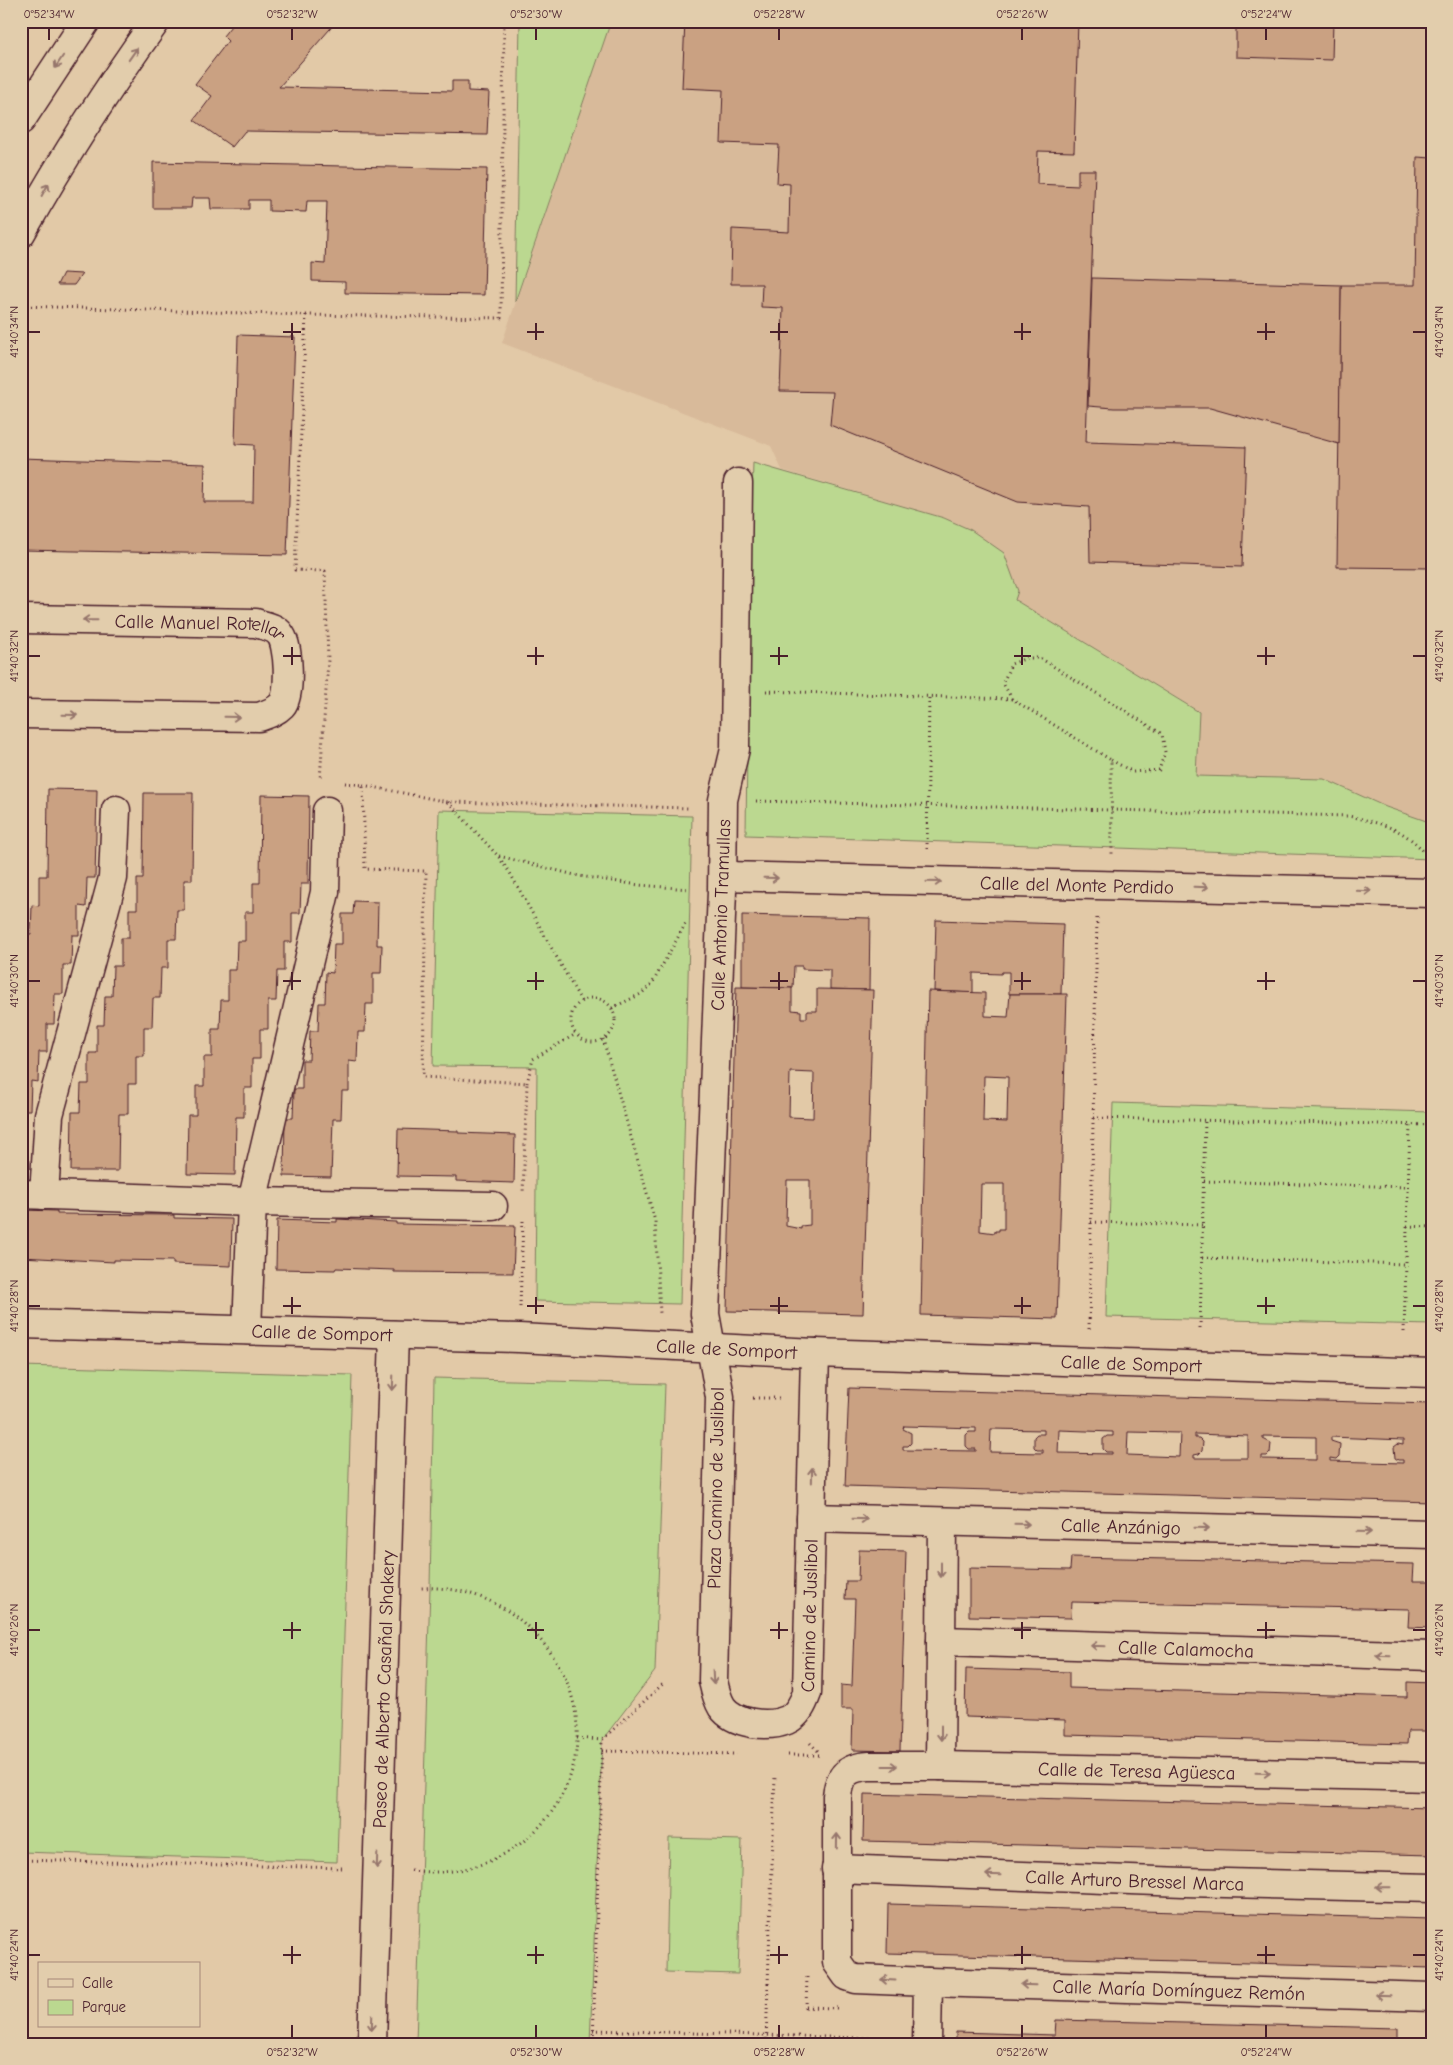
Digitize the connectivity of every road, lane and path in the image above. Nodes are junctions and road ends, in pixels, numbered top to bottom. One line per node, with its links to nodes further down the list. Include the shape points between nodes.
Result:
1 (22, 21): 5 (path)
2 (86, 21): 6 (street, one-way to 6)
3 (156, 21): 7 (street, one-way to 3, via 93,113)
4 (504, 21): 9 (path, via 501,318)
5 (23, 53)
6 (21, 120)
7 (21, 233)
8 (21, 306): 9 (path)
9 (306, 315): 17 (path, via 296,570 325,571 328,660 320,780)
10 (738, 483): 12 (street, Calle Antonio Tramullas)
11 (21, 619): 15 (street, Calle Manuel Rotellar, one-way to 11, via 259,717 273,713 287,693 286,644 280,633 256,623)
12 (736, 690): 13 (path); 21 (street, Calle Antonio Tramullas, via 734,749)
13 (929, 697): 14 (path); 22 (path)
14 (1012, 699): 16 (path); 16 (path, via 1003,684 1011,664 1027,658 1040,658 1162,734 1165,752 1159,770 1133,772)
15 (21, 714)
16 (1111, 760): 24 (path)
17 (328, 781)
18 (337, 782): 19 (path)
19 (363, 785): 20 (path); 36 (path, via 365,869 426,871 422,1077)
20 (448, 802): 21 (path); 26 (path)
21 (723, 804): 22 (path); 28 (street, Calle Antonio Tramullas)
22 (928, 805): 24 (path); 27 (path)
23 (116, 810): 43 (street, via 113,878 49,1115)
24 (1111, 810): 29 (path); 30 (path, via 1349,816 1392,827 1413,840 1430,859)
25 (327, 811): 44 (street, via 325,892)
26 (498, 856): 28 (path, via 579,876 639,885); 32 (path)
27 (927, 882): 28 (street, Calle del Monte Perdido, one-way to 27); 29 (street, Calle del Monte Perdido, one-way to 29)
28 (722, 884): 61 (street, Calle Antonio Tramullas, via 705,1314)
29 (1105, 884): 30 (street, Calle del Monte Perdido, one-way to 30); 37 (path)
30 (1428, 893)
31 (690, 916): 33 (path, via 652,984 641,994)
32 (581, 1001): 33 (path, via 594,998); 34 (path, via 571,1020)
33 (612, 1008): 35 (path, via 613,1029)
34 (576, 1034): 35 (path, via 589,1041); 36 (path, via 533,1059)
35 (603, 1039): 55 (path, via 655,1221)
36 (527, 1084): 45 (path)
37 (1092, 1118): 38 (path); 48 (path)
38 (1205, 1120): 39 (path); 41 (path)
39 (1410, 1125): 40 (path); 42 (path)
40 (1432, 1125)
41 (1204, 1181): 42 (path); 49 (path)
42 (1408, 1187): 50 (path)
43 (32, 1195): 44 (street)
44 (252, 1202): 46 (street); 58 (street)
45 (523, 1202)
46 (493, 1206)
47 (523, 1212): 54 (path)
48 (1091, 1222): 49 (path); 63 (path)
49 (1203, 1225): 52 (path)
50 (1407, 1226): 51 (path); 53 (path)
51 (1432, 1228)
52 (1202, 1258): 53 (path); 57 (path)
53 (1406, 1264): 59 (path)
54 (520, 1309)
55 (660, 1313)
56 (21, 1324): 58 (street, Calle de Somport)
57 (1200, 1328)
58 (247, 1330): 60 (street, Calle de Somport)
59 (1404, 1332)
60 (394, 1334): 61 (street, Calle de Somport); 94 (street, Paseo de Alberto Casañal Shakery, one-way to 94)
61 (711, 1348): 62 (street, Calle de Somport); 71 (street, Plaza Camino de Juslibol, via 720,1397)
62 (815, 1353): 63 (street, Calle de Somport); 67 (street, Camino de Juslibol, one-way to 62)
63 (1088, 1363): 64 (street, Calle de Somport)
64 (1432, 1373)
65 (751, 1398): 66 (path)
66 (787, 1398)
67 (811, 1518): 68 (street, Calle Anzánigo, one-way to 68); 71 (street, Camino de Juslibol, one-way to 67, via 713,1681 723,1708 734,1717 750,1723 788,1720 800,1709 807,1693)
68 (942, 1522): 69 (street, Calle Anzánigo, one-way to 69); 72 (street, one-way to 72)
69 (1432, 1534)
70 (420, 1588): 76 (path, via 458,1590 484,1598 505,1608 539,1637 554,1656 572,1696)
71 (714, 1628)
72 (941, 1641): 73 (street, Calle Calamocha, one-way to 72); 81 (street, one-way to 81)
73 (1432, 1656)
74 (664, 1684): 77 (path)
75 (804, 1737): 80 (path, via 822,1755)
76 (577, 1738): 77 (path); 87 (path, via 572,1769 564,1790 541,1826 524,1842 501,1856 462,1871)
77 (602, 1740): 78 (path)
78 (602, 1751): 79 (path); 91 (path)
79 (738, 1754)
80 (786, 1755)
81 (940, 1766): 83 (street, Calle de Teresa Agüesca, one-way to 83); 86 (street, Calle de Teresa Agüesca, one-way to 81, via 837,1796 844,1775 857,1766)
82 (775, 1776): 92 (path)
83 (1432, 1776)
84 (21, 1860): 85 (path)
85 (344, 1868)
86 (836, 1869): 88 (street, Calle Arturo Bressel Marca, one-way to 86); 89 (street, one-way to 86, via 856,1979 841,1970 836,1955)
87 (411, 1870)
88 (1432, 1888)
89 (928, 1982): 90 (street, Calle María Domínguez Remón, one-way to 89); 93 (street)
90 (1432, 1997)
91 (593, 2030): 92 (path); 95 (path)
92 (767, 2034): 93 (path); 96 (path)
93 (914, 2042)
94 (372, 2044)
95 (593, 2044)
96 (766, 2044)

